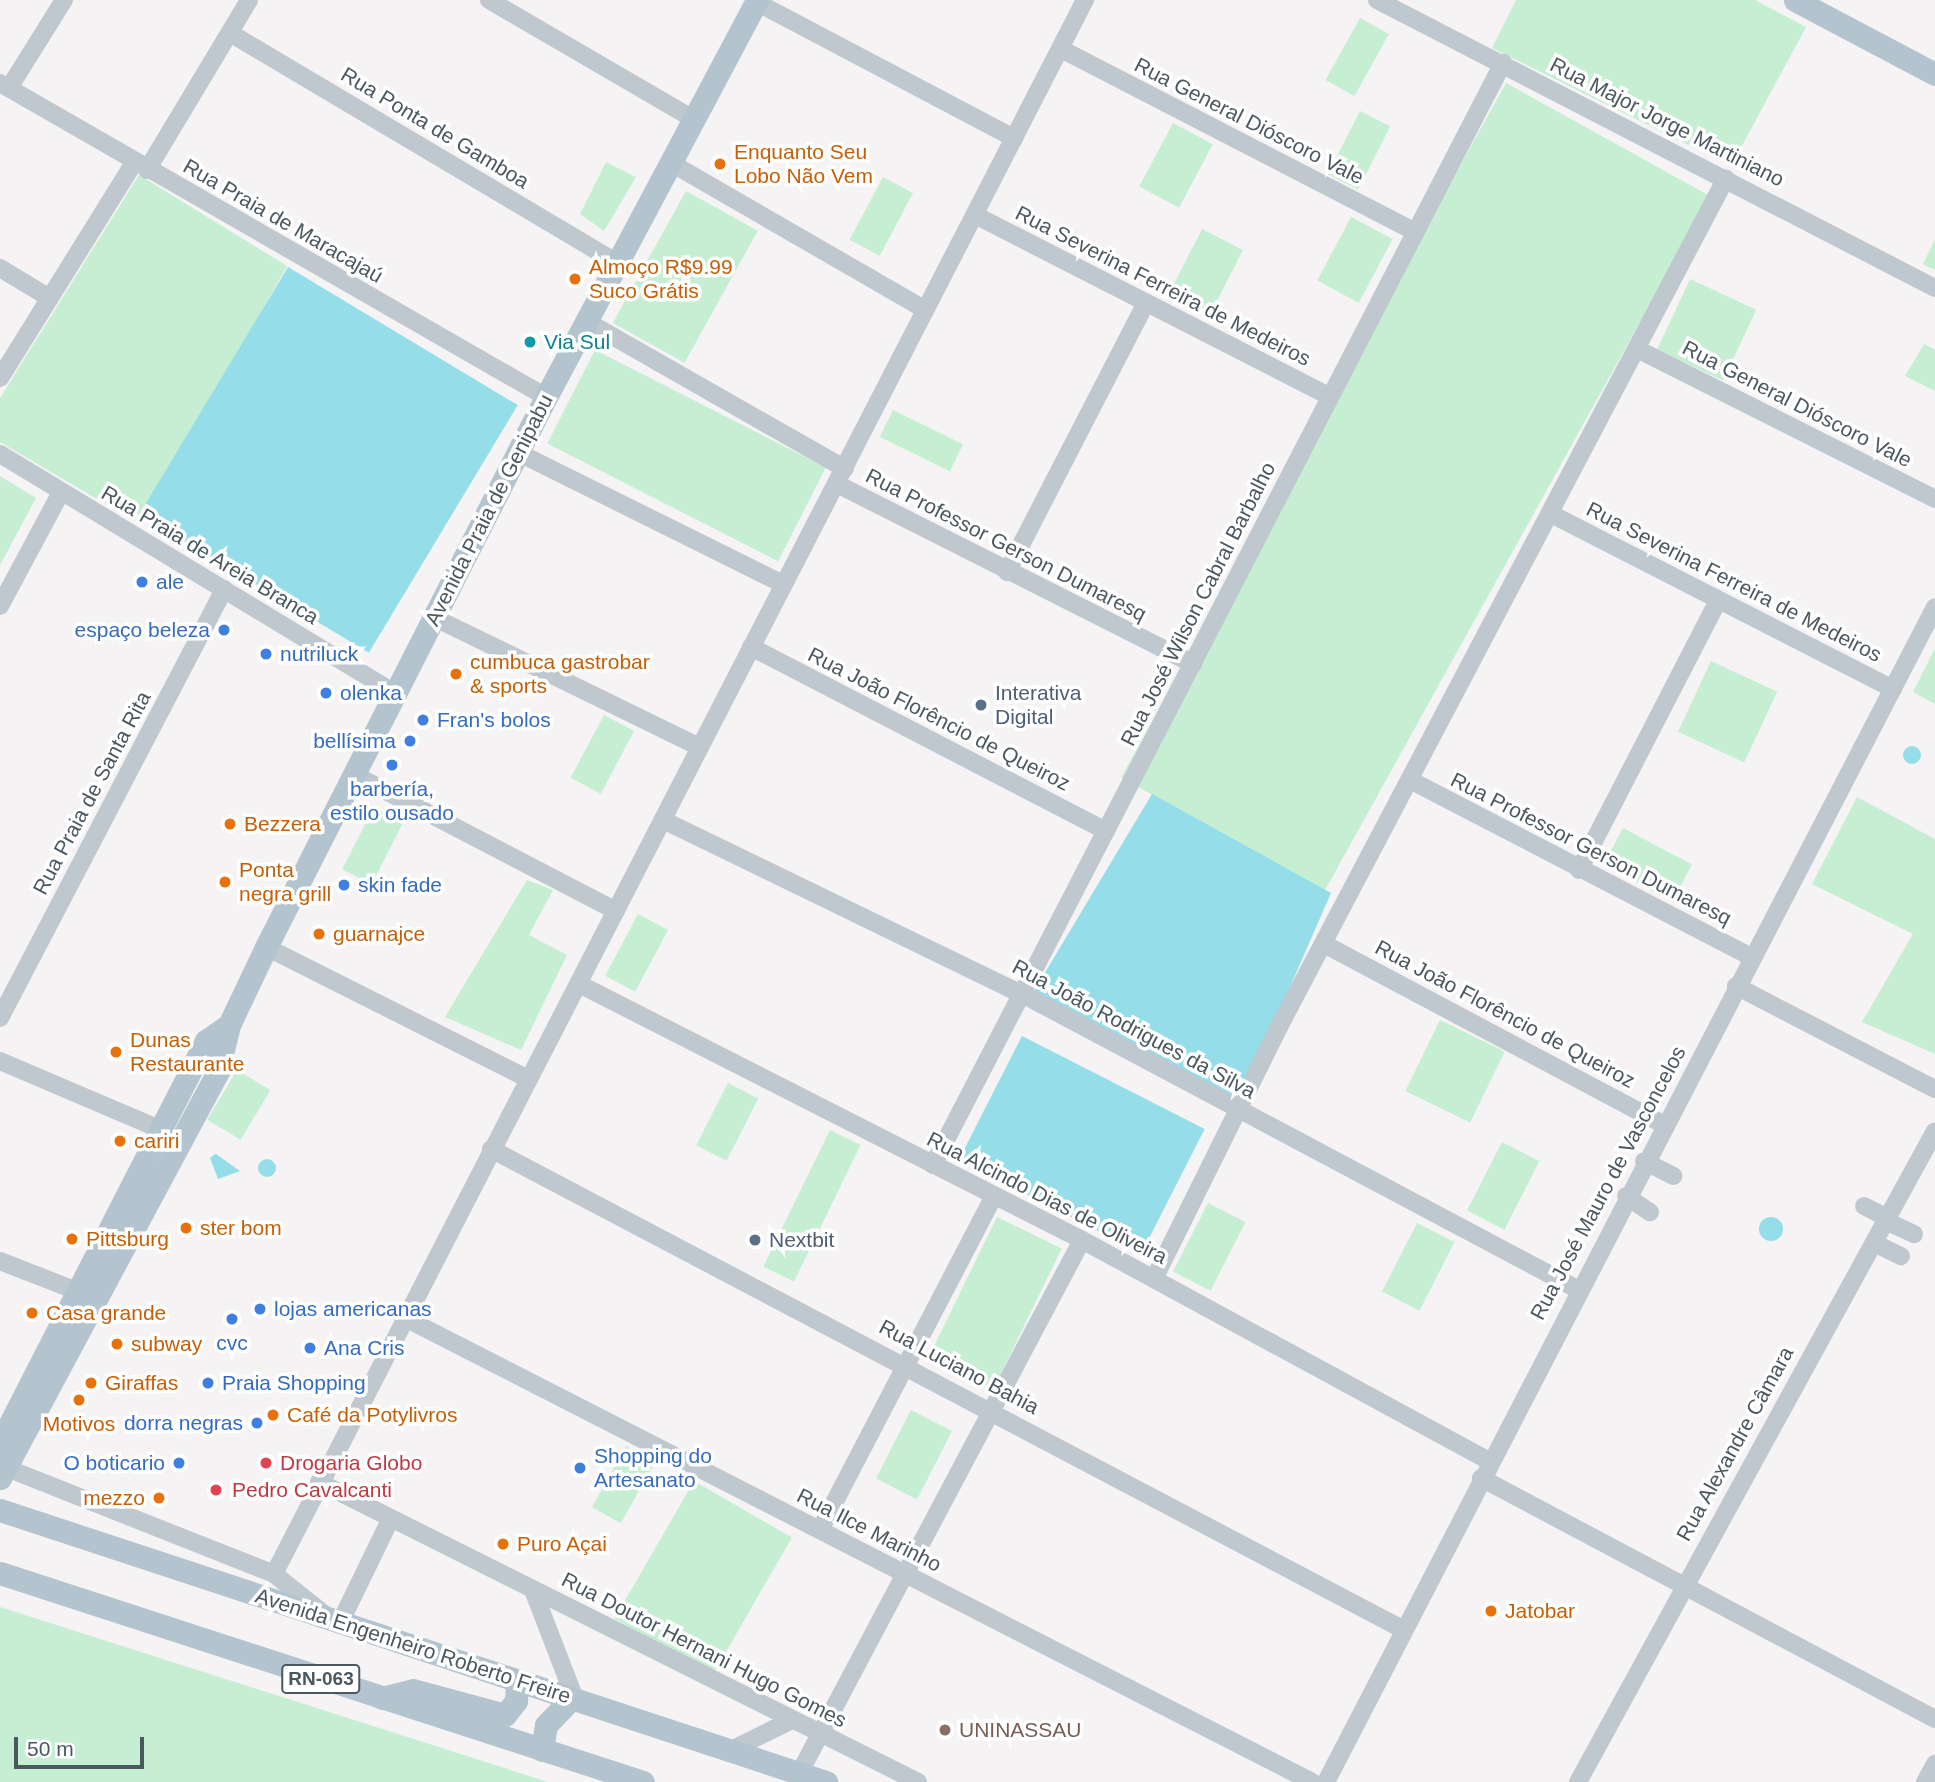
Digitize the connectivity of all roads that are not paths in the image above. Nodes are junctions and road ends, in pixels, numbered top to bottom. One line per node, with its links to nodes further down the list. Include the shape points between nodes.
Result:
1 (64, 0): 12 (street)
2 (250, 0): 8 (street)
3 (489, 0): 13 (street)
4 (1085, 0): 9 (street)
5 (1377, 0): 10 (street, Rua Major Jorge Martiniano)
6 (1795, 0): 11 (main road)
7 (757, 1): 13 (main road, Avenida Praia de Genipabu); 14 (street)
8 (230, 33): 16 (street); 20 (street, Rua Ponta de Gamboa)
9 (1061, 49): 14 (street); 19 (street, Rua General Dióscoro Vale)
10 (1503, 63): 17 (street, Rua Major Jorge Martiniano); 19 (street, Rua José Wilson Cabral Barbalho)
11 (1935, 74)
12 (5, 86): 16 (street, Rua Praia de Maracajaú)
13 (695, 120): 15 (main road, Avenida Praia de Genipabu)
14 (1014, 138): 18 (street)
15 (671, 163): 20 (main road, Avenida Praia de Genipabu); 25 (street)
16 (141, 166): 23 (street); 29 (street, Rua Praia de Maracajaú)
17 (1726, 178): 22 (street, Rua Major Jorge Martiniano); 27 (street)
18 (975, 215): 24 (street, Rua Severina Ferreira de Medeiros); 25 (street)
19 (1416, 232): 30 (street, Rua José Wilson Cabral Barbalho)
20 (617, 263): 26 (main road, Avenida Praia de Genipabu)
21 (0, 268): 23 (street)
22 (1935, 288)
23 (48, 297): 28 (street)
24 (1144, 306): 30 (street, Rua Severina Ferreira de Medeiros); 37 (street)
25 (926, 310): 33 (street)
26 (586, 321): 29 (main road, Avenida Praia de Genipabu); 33 (street, Rua Professor Gerson Dumaresq)
27 (1639, 350): 35 (street, Rua General Dióscoro Vale); 36 (street)
28 (0, 379)
29 (545, 397): 31 (main road, Avenida Praia de Genipabu)
30 (1330, 397): 45 (street, Rua José Wilson Cabral Barbalho)
31 (517, 453): 38 (street); 43 (main road, Avenida Praia de Genipabu)
32 (0, 454): 34 (street, Rua Praia de Areia Branca)
33 (841, 477): 37 (street, Rua Professor Gerson Dumaresq); 38 (street)
34 (61, 492): 39 (street, Rua Praia de Areia Branca); 41 (street)
35 (1935, 499)
36 (1553, 515): 40 (street, Rua Severina Ferreira de Medeiros); 50 (street)
37 (1007, 572): 45 (street, Rua Professor Gerson Dumaresq)
38 (783, 584): 44 (street)
39 (224, 589): 47 (street, Rua Praia de Areia Branca); 61 (street, Rua Praia de Santa Rita)
40 (1718, 601): 46 (street, Rua Severina Ferreira de Medeiros); 53 (street)
41 (0, 606)
42 (1935, 607): 46 (street, Rua José Mauro de Vasconcelos)
43 (435, 618): 47 (main road, Avenida Praia de Genipabu); 48 (street)
44 (751, 646): 48 (street); 52 (street, Rua João Florêncio de Queiroz)
45 (1193, 664): 52 (street, Rua José Wilson Cabral Barbalho)
46 (1893, 689): 57 (street, Rua José Mauro de Vasconcelos)
47 (397, 694): 49 (main road, Avenida Praia de Genipabu)
48 (699, 747): 51 (street)
49 (355, 775): 54 (street); 56 (main road, Avenida Praia de Genipabu)
50 (1410, 780): 53 (street, Rua Professor Gerson Dumaresq); 55 (street)
51 (663, 820): 54 (street); 60 (street, Rua João Rodrigues da Silva)
52 (1106, 831): 60 (street, Rua José Wilson Cabral Barbalho)
53 (1578, 870): 57 (street, Rua Professor Gerson Dumaresq)
54 (616, 911): 58 (street)
55 (1324, 944): 66 (street); 67 (street, Rua João Florêncio de Queiroz)
56 (266, 947): 62 (main road, Avenida Praia de Genipabu); 64 (street)
57 (1751, 957): 59 (street, Rua José Mauro de Vasconcelos)
58 (579, 984): 64 (street); 72 (street, Rua Alcindo Dias de Oliveira)
59 (1736, 986): 65 (street); 67 (street, Rua José Mauro de Vasconcelos)
60 (1021, 994): 66 (street, Rua João Rodrigues da Silva); 72 (street, Rua José Wilson Cabral Barbalho)
61 (0, 1018)
62 (229, 1025): 68 (main road, Avenida Praia de Genipabu, via 206,1041); 92 (main road, Avenida Praia de Genipabu, via 218,1071)
63 (0, 1061): 68 (street)
64 (530, 1079): 70 (street)
65 (1935, 1089)
66 (1240, 1111): 84 (street); 85 (street, Rua João Rodrigues da Silva)
67 (1664, 1125): 71 (street, Rua José Mauro de Vasconcelos)
68 (162, 1130): 86 (main road, Avenida Praia de Genipabu)
69 (1935, 1131): 78 (street, Rua Alexandre Câmara)
70 (491, 1149): 87 (street); 88 (street, Rua Luciano Bahia)
71 (1644, 1161): 73 (street); 75 (street, Rua José Mauro de Vasconcelos)
72 (933, 1165): 74 (street, Rua Alcindo Dias de Oliveira)
73 (1673, 1176)
74 (994, 1196): 80 (street, Rua Alcindo Dias de Oliveira); 88 (street)
75 (1626, 1196): 77 (street); 85 (street, Rua José Mauro de Vasconcelos)
76 (1864, 1206): 78 (street)
77 (1650, 1212)
78 (1887, 1219): 79 (street); 81 (street, Rua Alexandre Câmara)
79 (1914, 1234)
80 (1082, 1240): 84 (street, Rua Alcindo Dias de Oliveira); 89 (street)
81 (1874, 1242): 82 (street); 101 (street, Rua Alexandre Câmara)
82 (1901, 1256)
83 (0, 1261): 86 (street)
84 (1154, 1279): 91 (street, Rua Alcindo Dias de Oliveira)
85 (1577, 1290): 91 (street, Rua José Mauro de Vasconcelos)
86 (77, 1291): 90 (main road, Avenida Praia de Genipabu)
87 (405, 1318): 94 (street); 97 (street, Rua Ilce Marinho)
88 (903, 1363): 89 (street, Rua Luciano Bahia); 97 (street)
89 (990, 1409): 100 (street); 104 (street, Rua Luciano Bahia)
90 (0, 1443)
91 (1489, 1461): 93 (street, Rua José Mauro de Vasconcelos)
92 (4, 1467): 99 (street)
93 (1481, 1478): 101 (street); 104 (street, Rua José Mauro de Vasconcelos)
94 (319, 1482): 96 (street, Rua Doutor Hernani Hugo Gomes); 99 (street)
95 (0, 1510): 103 (main road, Avenida Engenheiro Roberto Freire)
96 (390, 1520): 102 (street, Rua Doutor Hernani Hugo Gomes); 103 (street)
97 (820, 1530): 100 (street, Rua Ilce Marinho)
98 (0, 1573): 106 (main road, RN-063)
99 (274, 1574): 103 (street, via 296,1586)
100 (907, 1576): 110 (street); 118 (street, Rua Ilce Marinho)
101 (1682, 1585): 108 (street); 120 (street, Rua Alexandre Câmara)
102 (533, 1590): 107 (street); 109 (street, Rua Doutor Hernani Hugo Gomes)
103 (335, 1621): 105 (main road, Avenida Engenheiro Roberto Freire)
104 (1404, 1630): 119 (street, Rua José Mauro de Vasconcelos)
105 (517, 1683): 106 (main road, via 516,1701 505,1715 413,1690); 107 (main road, Avenida Engenheiro Roberto Freire)
106 (382, 1698): 112 (main road, RN-063)
107 (573, 1699): 111 (main road, Avenida Engenheiro Roberto Freire); 112 (main road, via 546,1725)
108 (1935, 1719)
109 (790, 1721): 110 (street, Rua Doutor Hernani Hugo Gomes); 111 (street)
110 (822, 1736): 114 (street); 117 (street, Rua Doutor Hernani Hugo Gomes)
111 (735, 1748): 114 (main road, Avenida Engenheiro Roberto Freire)
112 (542, 1750): 115 (main road, RN-063)
113 (1935, 1764): 121 (street)
114 (800, 1772): 116 (main road, Avenida Engenheiro Roberto Freire)
115 (643, 1782)
116 (826, 1782)
117 (918, 1782)
118 (1312, 1782)
119 (1326, 1782)
120 (1578, 1782)
121 (1925, 1782)

